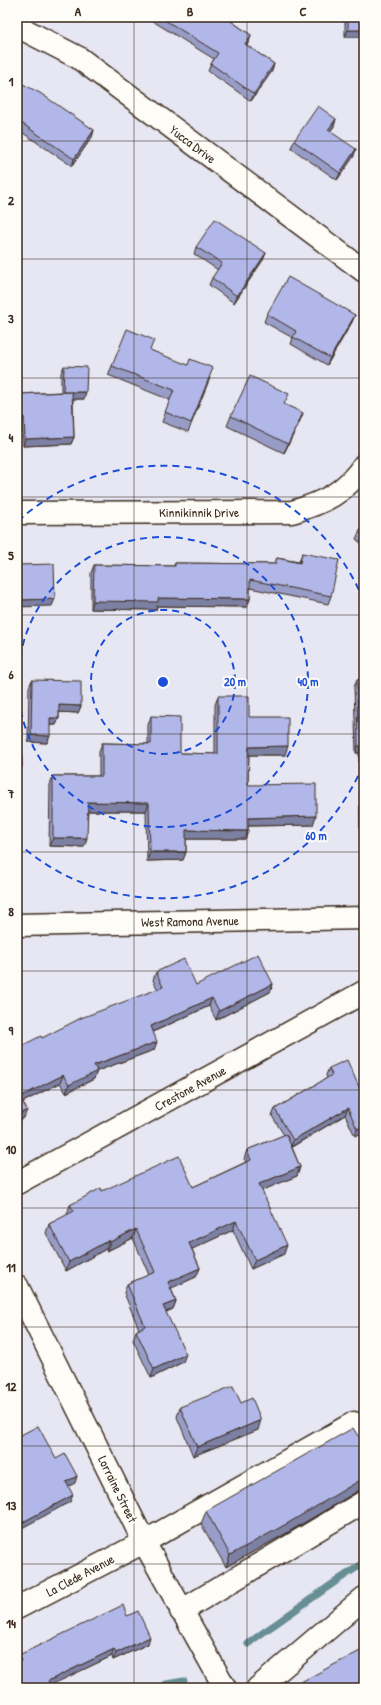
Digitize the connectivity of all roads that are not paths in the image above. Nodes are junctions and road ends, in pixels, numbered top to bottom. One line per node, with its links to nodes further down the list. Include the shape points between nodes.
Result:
1 (17, 26): 2 (street, Yucca Drive, via 79,58)
2 (364, 271)
3 (364, 465): 4 (street, Kinnikinnik Drive, via 339,491 318,504 292,512)
4 (17, 513)
5 (364, 918): 6 (street, West Ramona Avenue)
6 (17, 925)
7 (364, 992): 8 (street, Crestone Avenue)
8 (17, 1183)
9 (17, 1286): 12 (street, Lorraine Street)
10 (364, 1442): 12 (street, La Clede Avenue, via 354,1423)
11 (364, 1502): 15 (street)
12 (144, 1542): 14 (street, La Clede Avenue); 15 (street, Lorraine Street)
13 (364, 1598): 17 (street)
14 (17, 1608)
15 (181, 1612): 16 (street, Lorraine Street)
16 (225, 1688)
17 (258, 1688)

